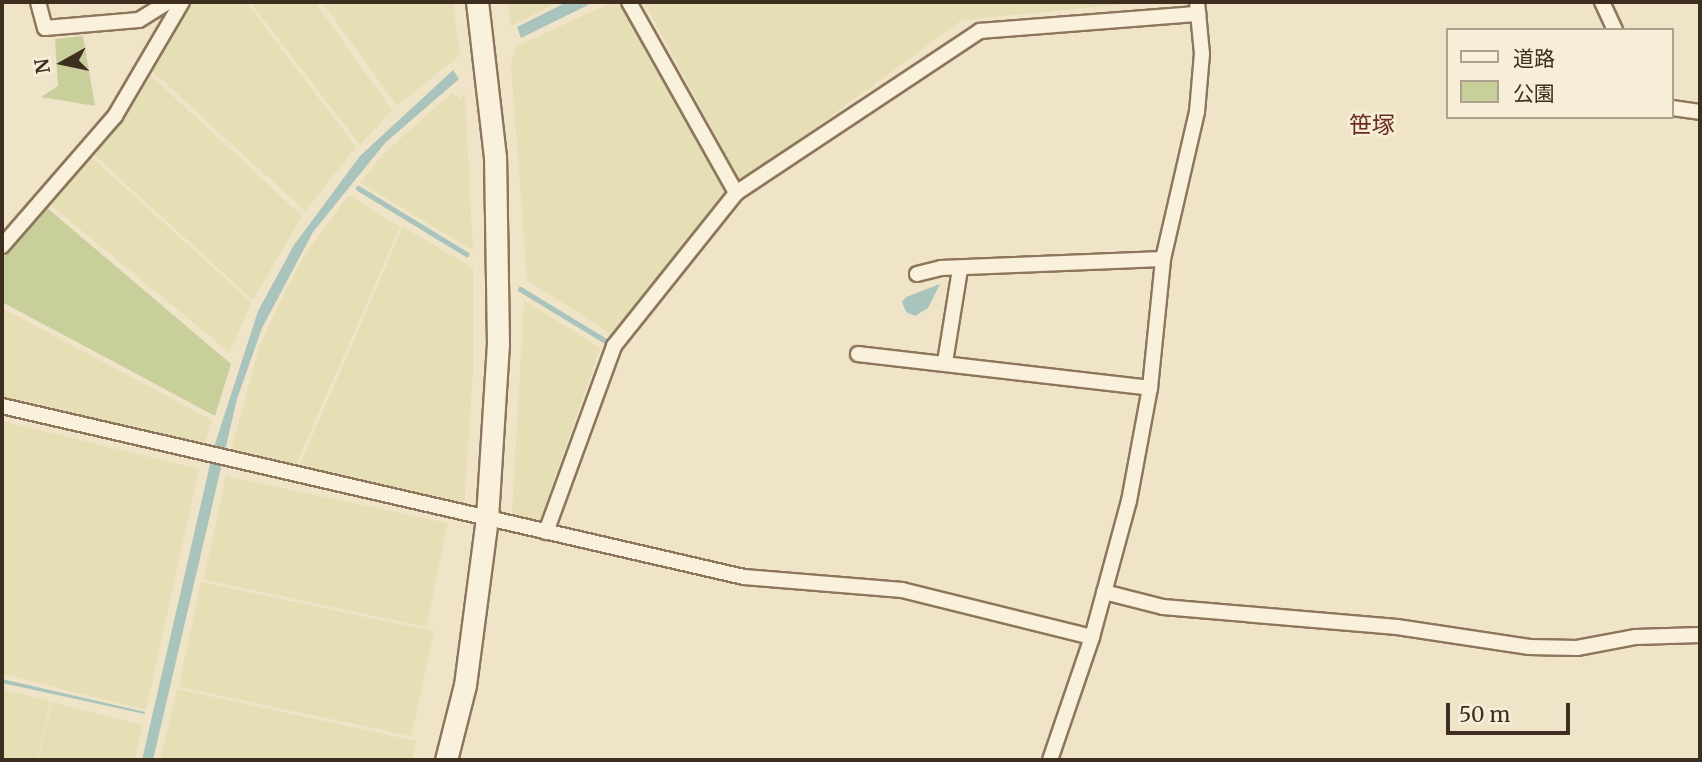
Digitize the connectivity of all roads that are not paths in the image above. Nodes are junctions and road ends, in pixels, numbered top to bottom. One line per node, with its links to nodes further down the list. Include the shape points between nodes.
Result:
1 (38, 2): 2 (street, via 45,28 139,20)
2 (168, 2)
3 (182, 2): 12 (street, via 114,116)
4 (477, 2): 20 (street, via 495,184 498,345)
5 (629, 2): 11 (street)
6 (1602, 2): 8 (street)
7 (1197, 8): 11 (street, via 980,31); 13 (street, via 1202,54 1197,112)
8 (1614, 28)
9 (1674, 108): 10 (street)
10 (1700, 115)
11 (736, 192): 21 (street, via 614,346)
12 (2, 246)
13 (1163, 259): 14 (street); 18 (street)
14 (960, 268): 15 (street); 17 (street)
15 (917, 274)
16 (858, 354): 17 (street)
17 (945, 362): 18 (street)
18 (1150, 388): 22 (street, via 1129,501)
19 (2, 406): 20 (street)
20 (487, 518): 21 (street); 25 (street, via 465,685)
21 (546, 533): 24 (street, via 744,577 902,590)
22 (1104, 592): 23 (street, via 1163,607 1397,627 1529,647 1577,648 1636,638); 24 (street)
23 (1700, 635)
24 (1092, 637): 26 (street)
25 (446, 760)
26 (1050, 760)

